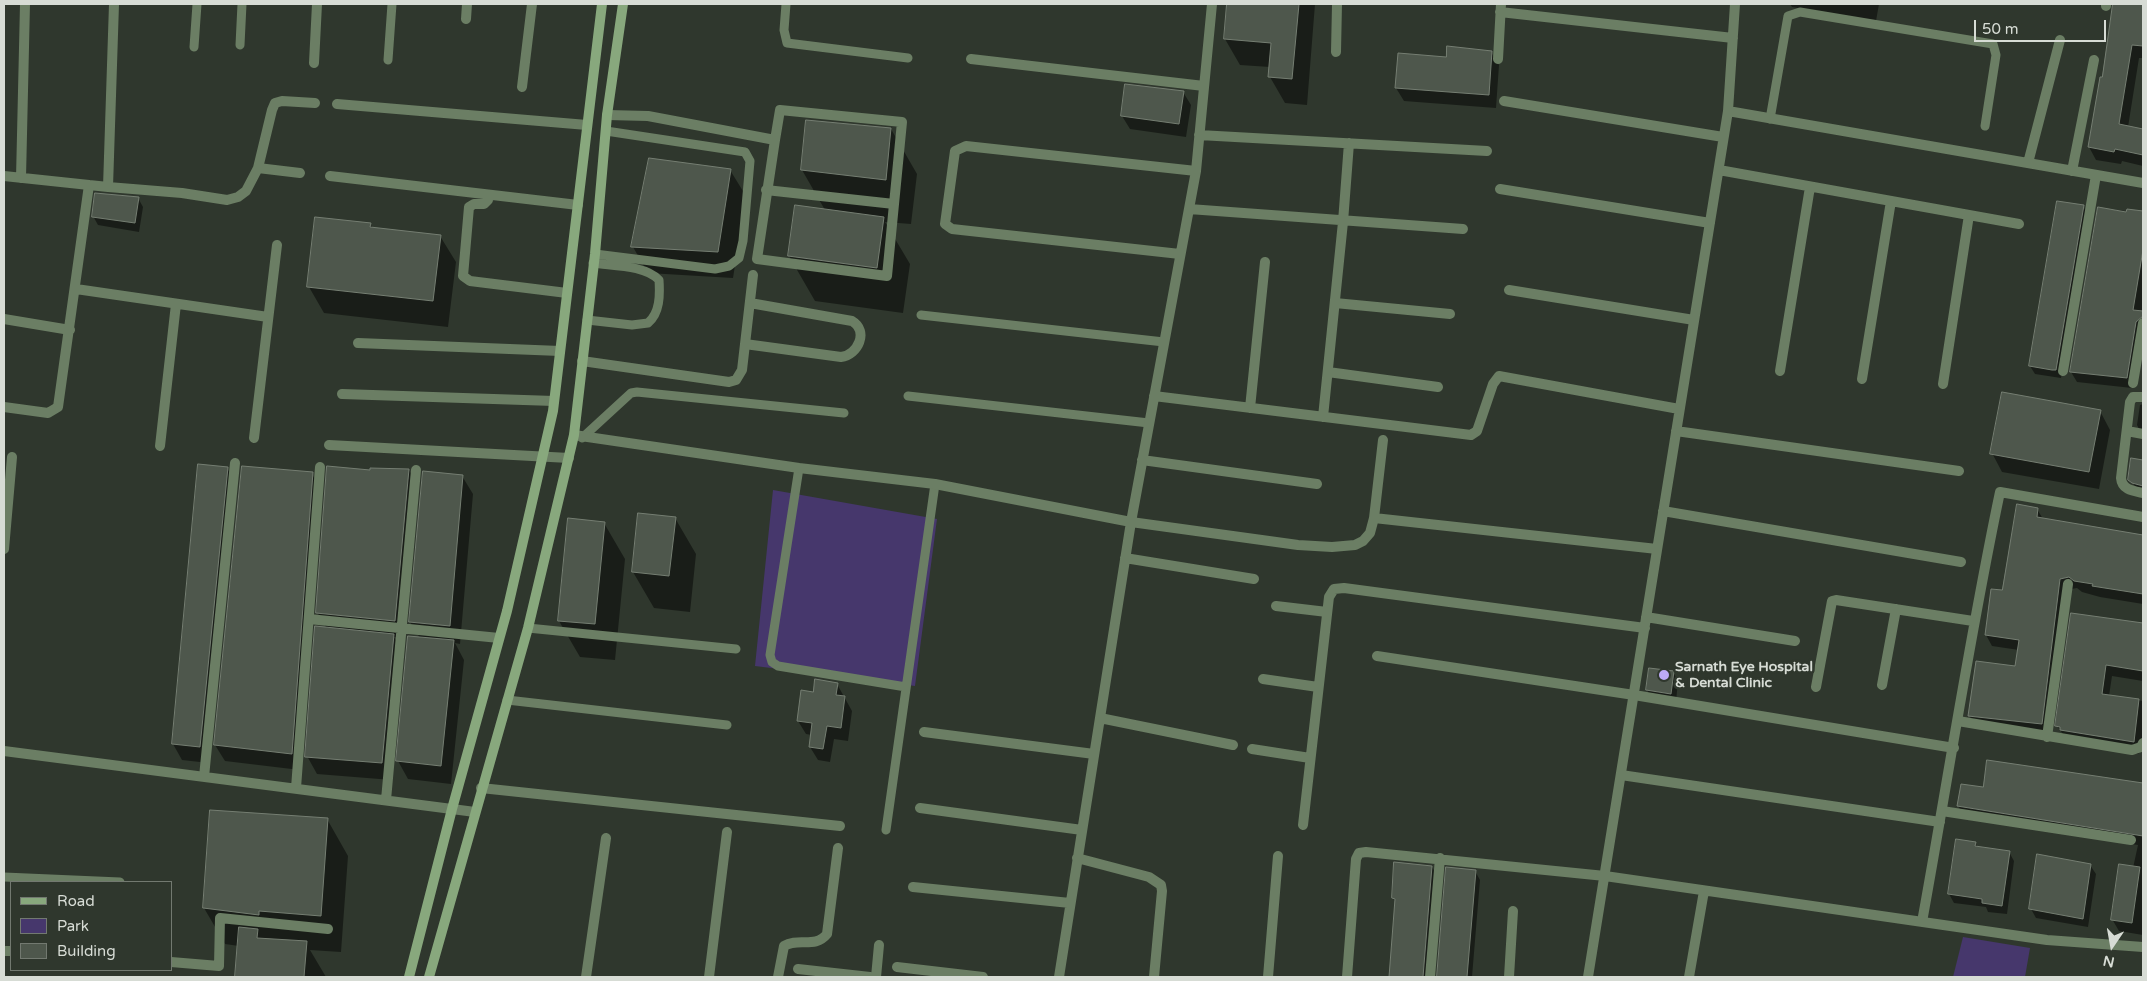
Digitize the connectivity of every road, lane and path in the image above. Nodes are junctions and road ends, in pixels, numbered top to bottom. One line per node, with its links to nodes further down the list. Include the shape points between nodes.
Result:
1 (25, 4): 53 (street)
2 (114, 4): 56 (street)
3 (197, 4): 20 (lane)
4 (242, 4): 19 (lane)
5 (317, 4): 27 (street)
6 (392, 4): 25 (lane)
7 (467, 4): 16 (street)
8 (532, 4): 29 (street)
9 (602, 4): 36 (street)
10 (623, 4): 34 (street)
11 (786, 4): 22 (lane, via 784,30 788,43)
12 (1212, 4): 28 (street)
13 (1337, 4): 21 (street)
14 (1735, 4): 17 (street)
15 (1500, 8): 17 (street); 24 (street)
16 (466, 19)
17 (1733, 38): 33 (street)
18 (2060, 40): 44 (street)
19 (240, 44)
20 (194, 47)
21 (1336, 52)
22 (908, 58)
23 (971, 59): 28 (street)
24 (1498, 59)
25 (388, 60)
26 (2094, 60): 48 (street)
27 (314, 63)
28 (1204, 86): 39 (street)
29 (522, 87)
30 (1504, 101): 40 (street)
31 (315, 103): 45 (street, via 282,100 275,103)
32 (337, 104): 36 (street)
33 (1728, 111): 35 (street); 40 (street)
34 (607, 115): 38 (street); 41 (street, via 648,116)
35 (1770, 119): 37 (lane, via 1788,16 1800,12 1993,44 1996,55); 44 (street)
36 (587, 125): 63 (street)
37 (1985, 126)
38 (606, 131): 72 (street); 72 (lane, via 745,152 750,161 743,241 740,258 729,266 715,269)
39 (1199, 135): 42 (street); 47 (street)
40 (1723, 137): 46 (street)
41 (775, 140): 59 (street); 62 (street, via 780,110 902,122)
42 (1349, 143): 43 (street); 66 (street)
43 (1487, 151)
44 (2028, 163): 48 (street)
45 (258, 168): 49 (street); 56 (street, via 246,190 227,200)
46 (1718, 170): 57 (street); 67 (street)
47 (1196, 171): 64 (street); 71 (street, via 966,146 955,151 945,224 952,229)
48 (2072, 171): 50 (street)
49 (300, 173)
50 (2096, 175): 54 (street); 95 (street)
51 (4, 176): 53 (street)
52 (330, 176): 60 (street)
53 (21, 178): 55 (street)
54 (2143, 183)
55 (89, 185): 56 (street); 75 (street)
56 (108, 186)
57 (1810, 187): 61 (street); 94 (street)
58 (1500, 189): 67 (street)
59 (766, 190): 62 (street); 62 (street, via 757,260 887,276)
60 (488, 195): 63 (street); 77 (street, via 486,202 469,207 463,276 470,281)
61 (1891, 201): 65 (street); 97 (street)
62 (894, 204)
63 (578, 205): 77 (street)
64 (1189, 209): 66 (street); 71 (street)
65 (1968, 215): 68 (street); 99 (street)
66 (1343, 222): 69 (street); 79 (street)
67 (1710, 223): 86 (street)
68 (2019, 224)
69 (1464, 229)
70 (277, 245): 83 (street)
71 (1180, 254): 89 (street)
72 (594, 258): 85 (street); 85 (lane, via 655,276 659,280 658,301 656,312 648,323 632,325)
73 (1265, 262): 107 (street)
74 (753, 275): 78 (street)
75 (76, 289): 80 (street); 88 (street)
76 (1509, 290): 86 (street)
77 (567, 293): 92 (street)
78 (750, 303): 91 (street); 91 (street, via 852,321 861,330 854,353 841,357)
79 (1335, 303): 81 (street); 96 (street)
80 (176, 304): 83 (street); 119 (street)
81 (1450, 314)
82 (921, 315): 89 (lane)
83 (268, 317): 116 (street)
84 (4, 319): 88 (street)
85 (587, 320): 93 (street)
86 (1694, 320): 108 (street)
87 (2143, 322): 98 (street)
88 (70, 330): 106 (street, via 58,407 48,413)
89 (1164, 342): 103 (street)
90 (358, 343): 92 (street)
91 (745, 344): 93 (street, via 742,370 736,380 730,382)
92 (560, 351): 105 (street)
93 (582, 361): 115 (street)
94 (1780, 371)
95 (2063, 371)
96 (1328, 372): 100 (street); 110 (street)
97 (1862, 379)
98 (2133, 383)
99 (1944, 384)
100 (1438, 387)
101 (342, 394): 105 (street)
102 (908, 396): 111 (lane)
103 (1154, 396): 107 (street); 111 (street)
104 (2143, 397): 113 (street, via 2133,397 2130,402)
105 (554, 401): 121 (street)
106 (4, 407)
107 (1250, 408): 110 (street)
108 (1679, 410): 110 (street, via 1499,376 1475,434); 112 (street)
109 (844, 413): 115 (lane, via 637,392 631,393)
110 (1323, 417)
111 (1149, 423): 123 (street)
112 (1676, 431): 128 (street); 132 (street)
113 (2127, 431): 114 (street); 131 (street, via 2122,484)
114 (2143, 434)
115 (578, 436): 122 (street); 126 (street)
116 (254, 438)
117 (1383, 440): 134 (street)
118 (329, 445): 121 (street)
119 (160, 446)
120 (12, 457): 136 (street)
121 (542, 457): 122 (street); 150 (street)
122 (569, 458): 149 (street)
123 (1142, 460): 130 (street); 135 (street)
124 (236, 464): 174 (street)
125 (320, 467): 145 (street)
126 (799, 468): 129 (street); 156 (lane, via 770,655 772,662 778,666)
127 (416, 470): 148 (street)
128 (1959, 471)
129 (935, 484): 135 (street); 156 (lane)
130 (1317, 484)
131 (2143, 493)
132 (1663, 511): 137 (street); 139 (street)
133 (2143, 517): 146 (street, via 2000,492)
134 (1374, 518): 135 (street, via 1370,533 1363,541 1332,547); 137 (street)
135 (1131, 522): 138 (street)
136 (4, 549)
137 (1657, 549): 147 (street)
138 (1125, 558): 140 (street); 161 (street)
139 (1961, 562)
140 (1254, 579)
141 (2068, 584): 165 (street)
142 (1276, 606): 144 (street)
143 (1896, 609): 146 (street); 155 (street); 158 (street, via 1832,602)
144 (1327, 612): 147 (street, via 1334,589 1344,588); 157 (street)
145 (308, 619): 148 (street); 175 (street)
146 (1973, 621): 162 (street)
147 (1645, 622): 151 (street); 159 (street)
148 (402, 628): 150 (street); 177 (street)
149 (528, 628): 152 (lane); 160 (street)
150 (499, 638): 179 (street)
151 (1794, 641)
152 (736, 649)
153 (1377, 656): 159 (street)
154 (1263, 679): 157 (street)
155 (1882, 685)
156 (906, 687): 185 (lane)
157 (1318, 687): 172 (street)
158 (1816, 687)
159 (1634, 695): 168 (street); 173 (street)
160 (507, 700): 163 (lane); 176 (street)
161 (1100, 718): 167 (street); 171 (street)
162 (1958, 721): 165 (street); 168 (street)
163 (727, 725)
164 (924, 732): 171 (street)
165 (2047, 737): 166 (street, via 2132,750)
166 (2143, 743)
167 (1233, 745)
168 (1954, 748): 180 (street)
169 (1252, 749): 172 (street)
170 (4, 751): 174 (street)
171 (1094, 754): 186 (street)
172 (1310, 758): 183 (street)
173 (1621, 775): 182 (street); 194 (street)
174 (204, 777): 175 (street)
175 (296, 788): 177 (street)
176 (481, 788): 181 (street); 184 (street)
177 (386, 800): 179 (street)
178 (920, 808): 186 (street)
179 (452, 809): 181 (street); 208 (street)
180 (1942, 811): 182 (street); 189 (street)
181 (475, 812): 209 (street)
182 (1940, 822): 201 (street)
183 (1303, 825)
184 (840, 826)
185 (886, 830)
186 (1082, 830): 192 (street)
187 (727, 832): 211 (street)
188 (606, 838): 210 (street)
189 (2131, 840)
190 (838, 848): 212 (street, via 827,934 815,943 789,943 784,946)
191 (1278, 856): 218 (street)
192 (1077, 858): 199 (street); 217 (street, via 1150,877 1161,885)
193 (1440, 858): 194 (street); 219 (street, via 1359,854 1356,859); 220 (street)
194 (1605, 876): 198 (street); 222 (street)
195 (4, 877): 196 (lane)
196 (97, 881)
197 (913, 887): 199 (street)
198 (1704, 891): 201 (street); 223 (street)
199 (1070, 903): 216 (street)
200 (1513, 911): 221 (street)
201 (1922, 922): 204 (street, via 2047,940)
202 (328, 929): 205 (street, via 220,918 219,966)
203 (879, 945): 214 (street)
204 (2143, 947)
205 (172, 962)
206 (798, 968): 213 (street)
207 (897, 968): 215 (street)
208 (409, 977)
209 (428, 977)
210 (586, 977)
211 (709, 977)
212 (778, 977)
213 (870, 977)
214 (876, 977)
215 (983, 977)
216 (1059, 977)
217 (1154, 977)
218 (1268, 977)
219 (1347, 977)
220 (1430, 977)
221 (1508, 977)
222 (1588, 977)
223 (1688, 977)

